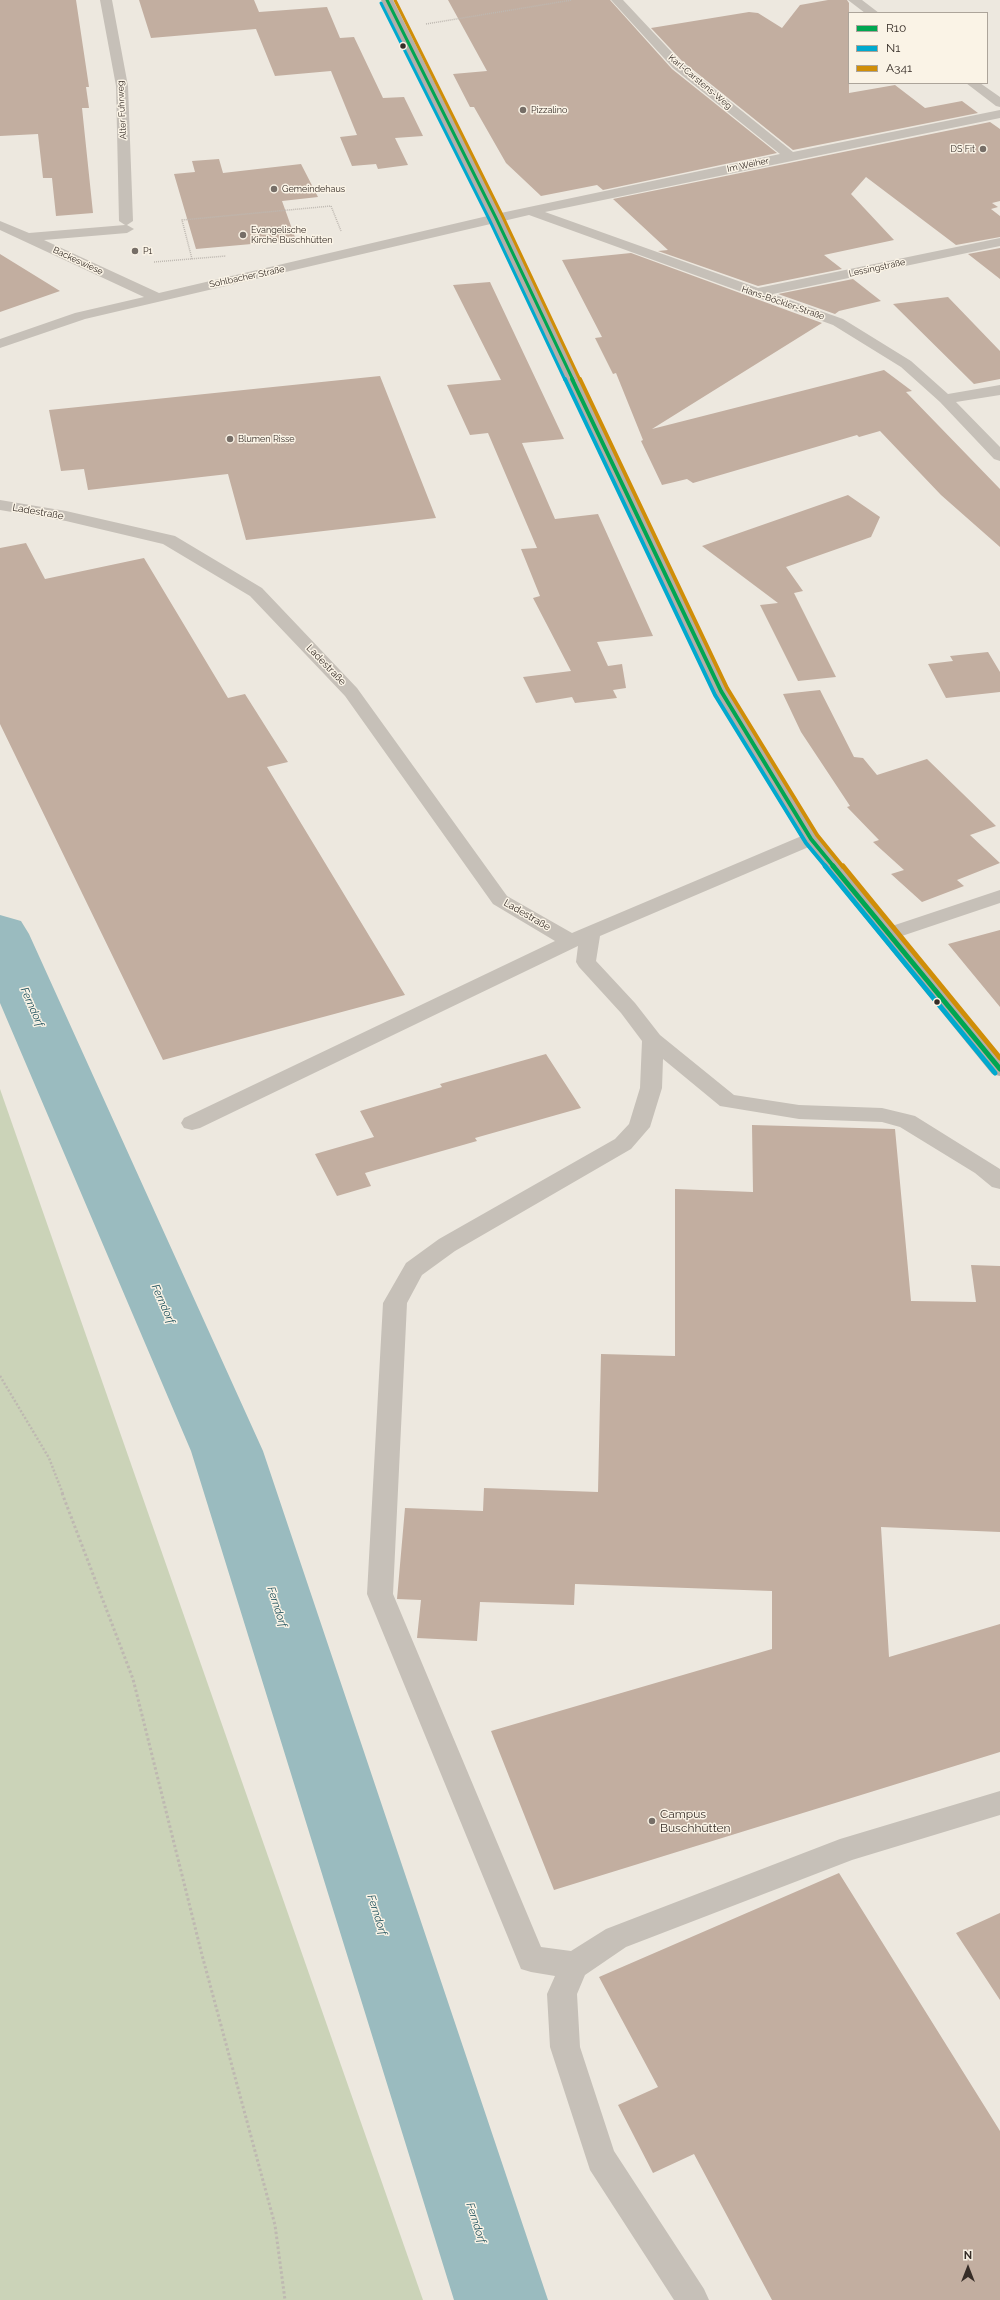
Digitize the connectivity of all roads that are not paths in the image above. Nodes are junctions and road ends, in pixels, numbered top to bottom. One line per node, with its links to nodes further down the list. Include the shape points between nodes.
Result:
1 (106, 0): 13 (street, Alter Fuhrweg, via 122,86 126,225)
2 (387, 0): 11 (main road)
3 (617, 0): 9 (street, Karl-Carstens-Weg, via 676,65)
4 (854, 0): 5 (street)
5 (872, 12)
6 (973, 84): 7 (street)
7 (1000, 103)
8 (1000, 114): 9 (street, Im Weiher)
9 (790, 156): 10 (street, Im Weiher)
10 (530, 211): 11 (street, Im Weiher); 15 (street, Hans-Böckler-Straße)
11 (496, 218): 16 (street, Sohlbacher Straße); 22 (main road, via 721,691)
12 (0, 225): 13 (street, Backeswiese)
13 (28, 237): 16 (street, Backeswiese)
14 (1000, 242): 15 (street, Lessingstraße)
15 (755, 293): 19 (street, Hans-Böckler-Straße, via 838,322 906,364)
16 (156, 297): 17 (street, Sohlbacher Straße, via 80,316)
17 (0, 344)
18 (1000, 390): 19 (street)
19 (945, 399): 20 (street, Hans-Böckler-Straße)
20 (1000, 456)
21 (0, 505): 26 (street, Ladestraße, via 66,516 169,540 256,592 351,692 500,900)
22 (811, 839): 24 (street); 25 (main road)
23 (1000, 896): 25 (street)
24 (590, 933): 26 (street); 27 (street, via 586,962)
25 (890, 934): 28 (main road)
26 (571, 941): 29 (street)
27 (653, 1040): 30 (street, via 728,1101 798,1112 882,1114 907,1121 983,1168); 32 (street, via 651,1088 639,1127 623,1144 447,1245 414,1270 395,1303 380,1594 532,1959)
28 (1000, 1069)
29 (192, 1123)
30 (1000, 1182)
31 (1000, 1803): 32 (street, via 850,1848 616,1938)
32 (575, 1965): 33 (street, via 562,1994 565,2047 600,2159)
33 (693, 2300)

